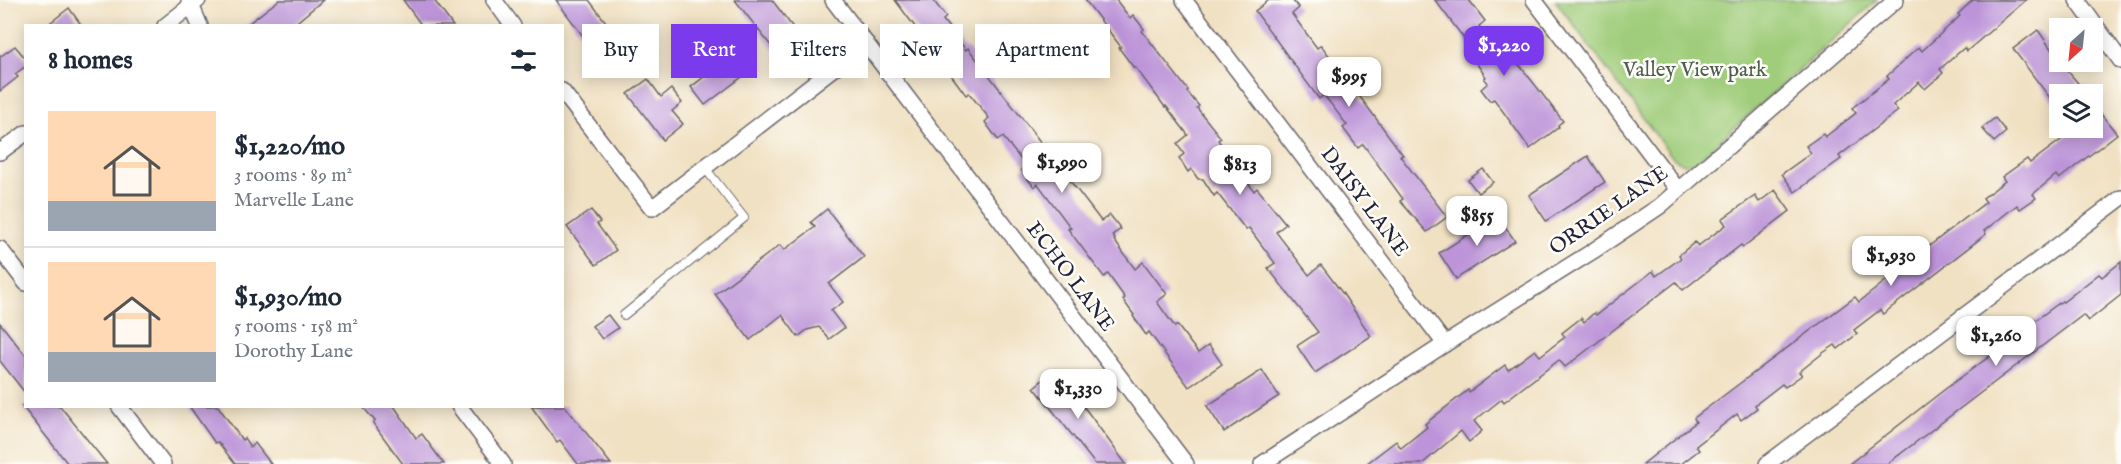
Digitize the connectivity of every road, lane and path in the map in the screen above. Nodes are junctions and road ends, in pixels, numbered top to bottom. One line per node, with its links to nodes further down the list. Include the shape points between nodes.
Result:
1 (494, 0): 10 (street)
2 (834, 0): 11 (street, ECHO LANE)
3 (1184, 0): 24 (street, DAISY LANE)
4 (1534, 0): 19 (street)
5 (1896, 0): 19 (street, ORRIE LANE)
6 (2077, 0): 13 (street)
7 (192, 2): 8 (street); 9 (street)
8 (167, 24)
9 (199, 24)
10 (512, 24)
11 (852, 24)
12 (868, 44): 29 (street, ECHO LANE)
13 (2121, 61)
14 (822, 78): 18 (street)
15 (564, 94): 18 (street, via 652,208)
16 (24, 134): 17 (street)
17 (0, 152)
18 (705, 168): 23 (lane, via 744,218)
19 (1678, 190): 24 (street, ORRIE LANE, via 1593,251)
20 (2121, 198): 31 (street)
21 (0, 249): 22 (street)
22 (24, 280)
23 (624, 315)
24 (1445, 344): 30 (street, ORRIE LANE)
25 (121, 408): 27 (street)
26 (461, 408): 28 (street)
27 (163, 464)
28 (503, 464)
29 (1186, 464)
30 (1262, 464)
31 (1767, 464)

